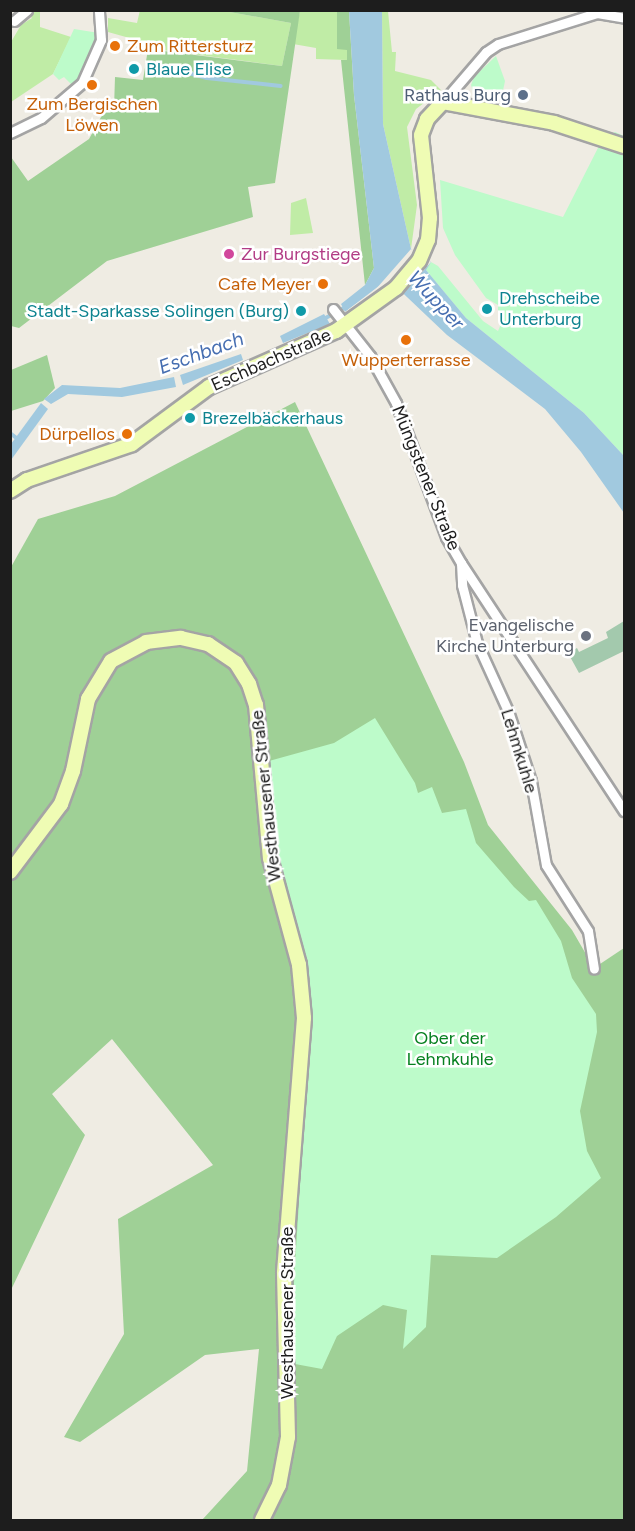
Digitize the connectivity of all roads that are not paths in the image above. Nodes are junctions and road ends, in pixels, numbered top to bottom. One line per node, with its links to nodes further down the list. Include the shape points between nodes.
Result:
1 (27, 10): 4 (street)
2 (99, 10): 6 (street, via 101,40 82,83 41,118)
3 (624, 18): 5 (street, via 597,13 491,48)
4 (14, 21)
5 (443, 102): 7 (main road, via 554,123); 9 (main road, Eschbachstraße, via 422,129 430,218 422,256 396,288)
6 (10, 133)
7 (624, 146)
8 (333, 309): 9 (street, Müngstener Straße)
9 (346, 322): 10 (main road, Eschbachstraße, via 209,387 132,444 27,480); 11 (street, Müngstener Straße, via 396,403 447,537)
10 (10, 491)
11 (461, 563): 12 (street, Müngstener Straße); 14 (street, Lehmkuhle, via 462,585 477,643 507,711 531,781 546,865 588,931)
12 (624, 811)
13 (10, 872): 15 (main road, Westhausener Straße, via 49,824 65,795 88,699 111,661 135,646 170,638 208,644 236,663 256,705 272,871 303,992 284,1273 288,1437 279,1485)
14 (594, 969)
15 (262, 1521)

